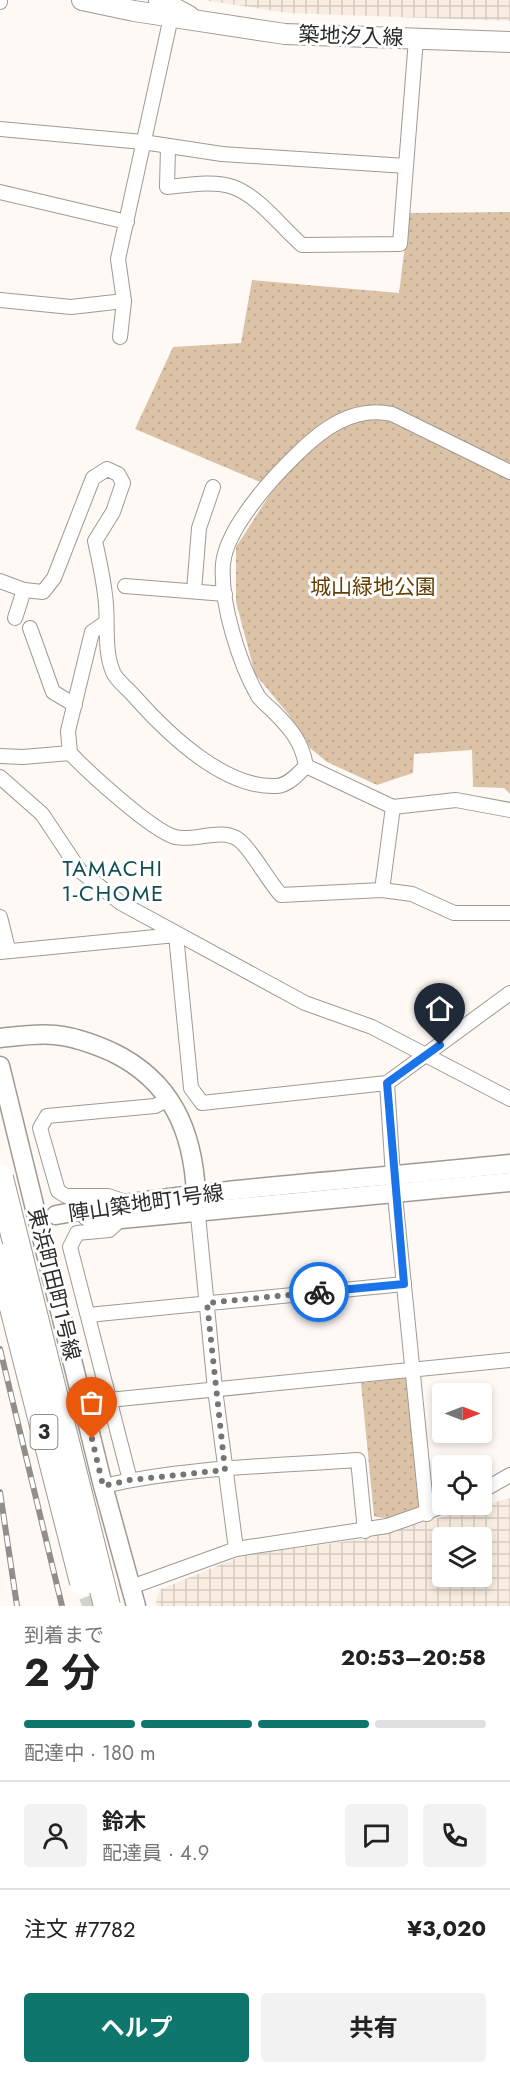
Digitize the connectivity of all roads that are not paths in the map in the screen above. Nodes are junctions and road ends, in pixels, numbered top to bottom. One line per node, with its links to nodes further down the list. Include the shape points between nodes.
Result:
1 (82, 0): 2 (main road, 築地汐入線)
2 (167, 5): 3 (main road, 築地汐入線, via 194,20 285,34); 6 (street)
3 (416, 39): 4 (main road, 築地汐入線); 8 (street)
4 (510, 42)
5 (0, 129): 6 (street)
6 (143, 142): 7 (street); 10 (street)
7 (168, 147): 8 (street); 8 (street, via 167,187 232,186 252,198 302,244 400,244)
8 (406, 166)
9 (0, 192): 10 (street)
10 (127, 222): 12 (street, via 118,259)
11 (0, 300): 12 (street, via 71,307)
12 (124, 302): 13 (street)
13 (120, 337)
14 (510, 472): 20 (street, via 392,414 377,411 339,422 319,432 272,478 239,524 223,562)
15 (213, 487): 19 (street, via 199,528)
16 (0, 581): 18 (street)
17 (125, 586): 19 (street)
18 (24, 590): 21 (street); 22 (street, via 43,592 54,578 93,478 107,469 118,474 123,483 113,512 95,541 106,597)
19 (194, 591): 20 (street)
20 (225, 594): 27 (street, via 238,649 259,698 296,736)
21 (15, 618)
22 (105, 623): 24 (street, via 92,632); 27 (street, via 113,673 186,749 249,782 279,786 296,777)
23 (30, 628): 24 (street, via 52,692)
24 (75, 705): 25 (street, via 68,731)
25 (70, 753): 26 (street); 31 (street, via 91,776 175,837 227,835 239,840 281,895)
26 (0, 756)
27 (306, 765): 29 (street)
28 (0, 777): 34 (street, via 42,814 80,871 121,903)
29 (393, 807): 30 (street, via 456,800); 31 (street)
30 (510, 810)
31 (382, 890): 32 (street, via 412,894 454,913)
32 (510, 913)
33 (0, 917): 35 (street)
34 (176, 934): 35 (street); 38 (street, via 305,1003 372,1027); 40 (street, via 191,1088 202,1102)
35 (4, 951)
36 (510, 993): 38 (street)
37 (0, 1038): 41 (street, via 55,1035 90,1042 146,1071)
38 (427, 1055): 40 (street); 42 (street)
39 (0, 1066): 61 (street, 東浜町田町1号線)
40 (387, 1083): 46 (street)
41 (169, 1099): 47 (street, via 186,1133 194,1163); 48 (street, via 155,1106 47,1116 40,1128 58,1191 66,1196 108,1196)
42 (510, 1099)
43 (510, 1164): 46 (street, 陣山築地町1号線)
44 (0, 1178): 68 (highway, 3, bridge)
45 (510, 1182): 46 (street, 陣山築地町1号線)
46 (394, 1185): 47 (street, 陣山築地町1号線); 50 (street)
47 (196, 1203): 48 (street, 陣山築地町1号線); 51 (street)
48 (124, 1211): 52 (street, via 109,1230 77,1233 70,1247)
49 (0, 1257): 67 (highway, 3, bridge)
50 (404, 1284): 51 (street); 54 (street)
51 (207, 1303): 52 (street); 55 (street)
52 (88, 1316): 56 (street)
53 (510, 1360): 54 (street)
54 (413, 1369): 55 (street); 63 (street)
55 (215, 1389): 56 (street); 57 (street)
56 (109, 1400): 59 (street)
57 (225, 1470): 59 (street); 64 (street, via 357,1460); 65 (street)
58 (510, 1475): 60 (street)
59 (130, 1480): 61 (street)
60 (492, 1485)
61 (103, 1486): 66 (street, 東浜町田町1号線)
62 (432, 1512): 63 (street)
63 (427, 1514): 64 (street)
64 (365, 1530): 65 (street)
65 (236, 1549): 66 (street)
66 (131, 1587): 69 (street, 東浜町田町1号線)
67 (89, 1606)
68 (107, 1606)
69 (136, 1606)

